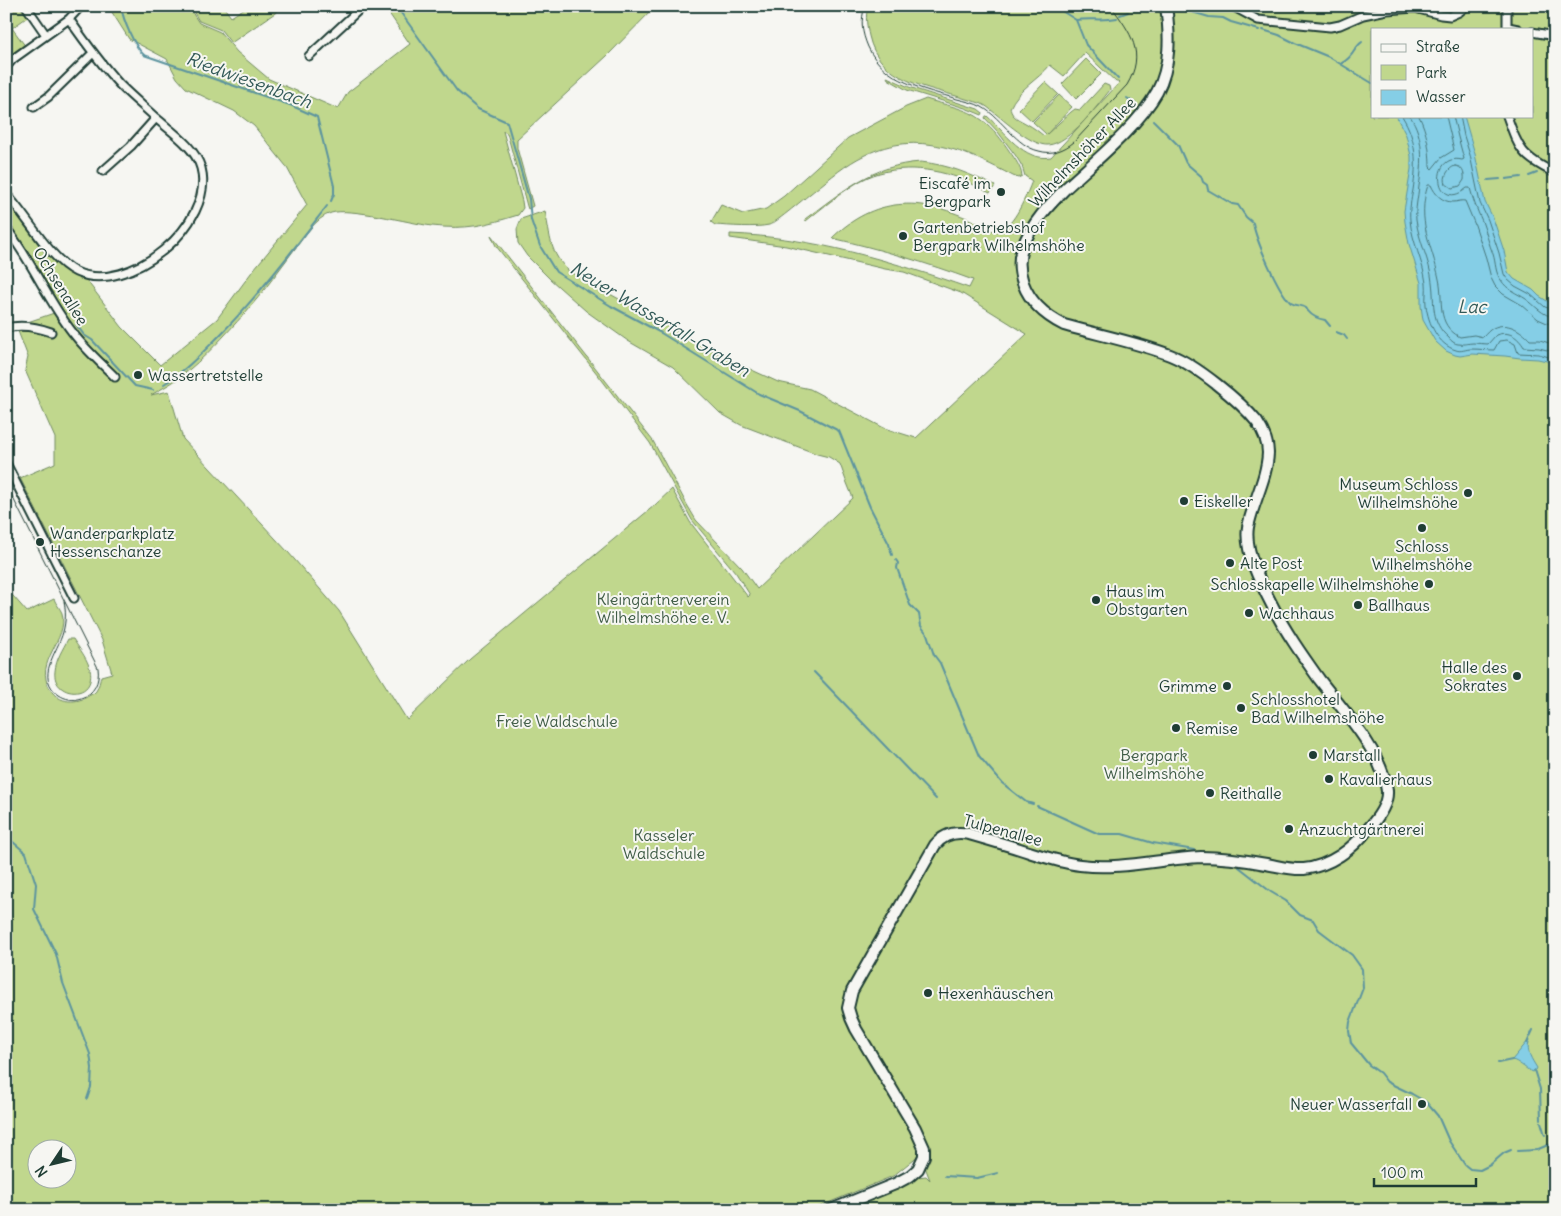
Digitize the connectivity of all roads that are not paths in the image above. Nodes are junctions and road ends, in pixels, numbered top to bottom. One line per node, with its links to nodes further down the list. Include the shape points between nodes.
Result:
1 (26, 6): 13 (street)
2 (81, 6): 10 (street)
3 (363, 6): 16 (street)
4 (1166, 6): 30 (main road, Wilhelmshöher Allee, via 1168,51 1157,92 1128,129 1042,215 1024,244 1021,276 1030,296 1053,319 1182,360 1237,402 1257,422 1266,439 1268,455 1248,528 1253,561 1282,624)
5 (1232, 6): 9 (street)
6 (1250, 6): 9 (street)
7 (1466, 6): 9 (street, via 1450,16 1415,8 1387,10 1330,27 1266,22)
8 (1507, 6): 11 (street)
9 (1244, 13)
10 (69, 19): 13 (street); 15 (street)
11 (1508, 28)
12 (1534, 32): 14 (street)
13 (46, 35): 17 (street)
14 (1555, 36)
15 (93, 53): 18 (street); 19 (street, via 121,86)
16 (309, 56)
17 (6, 67)
18 (34, 107)
19 (156, 118): 21 (street); 23 (street, via 190,149 200,168 203,184 194,215 184,229 168,246 138,266 100,278 70,269 61,263)
20 (1509, 118): 22 (street, via 1524,154)
21 (103, 171)
22 (1555, 174)
23 (6, 194)
24 (6, 228): 27 (street, Ochsenallee, via 73,334)
25 (6, 328): 26 (street, via 27,326)
26 (51, 332)
27 (115, 377)
28 (6, 463): 29 (street)
29 (74, 598)
30 (1379, 762): 31 (main road, Tulpenallee, via 1387,796 1378,816 1346,852 1308,868 1237,858 1080,865 964,832 939,839 852,991 848,1008 856,1029 915,1128 924,1148 923,1160 918,1169 901,1181)
31 (831, 1210)

